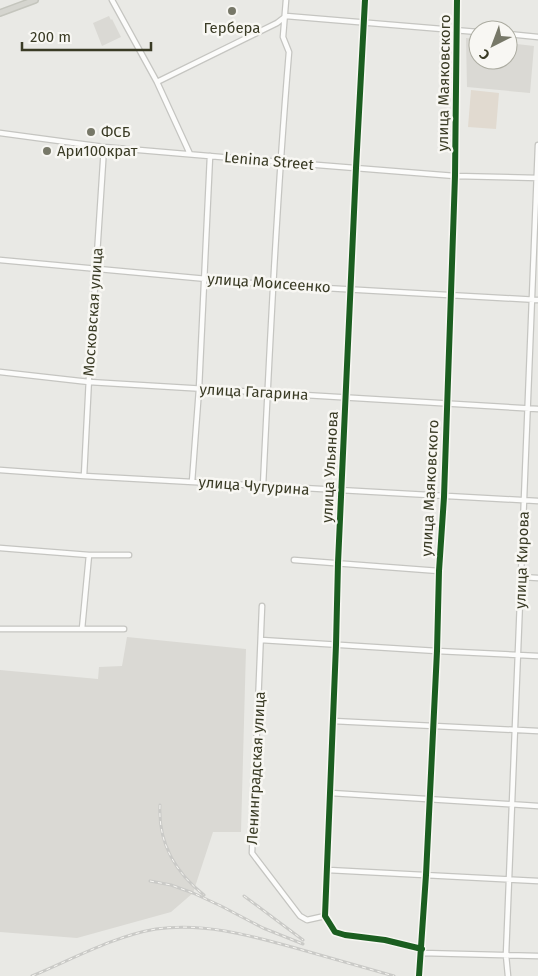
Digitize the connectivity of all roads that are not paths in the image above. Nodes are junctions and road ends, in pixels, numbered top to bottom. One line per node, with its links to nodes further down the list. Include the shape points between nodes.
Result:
1 (35, 0): 6 (main road)
2 (112, 0): 13 (street)
3 (286, 0): 7 (street)
4 (366, 0): 8 (street, улица Ульянова)
5 (457, 0): 9 (street, улица Маяковского)
6 (0, 13)
7 (286, 16): 8 (street); 13 (street); 19 (street, via 283,37 289,52)
8 (365, 22): 9 (street); 20 (street, улица Ульянова)
9 (457, 30): 10 (street); 21 (street, улица Маяковского)
10 (468, 31)
11 (518, 35): 12 (street)
12 (538, 37)
13 (157, 82): 17 (street)
14 (0, 133): 16 (street, Lenina Street)
15 (538, 145): 22 (street, улица Кирова)
16 (104, 147): 17 (street, Lenina Street); 25 (street, Московская улица)
17 (190, 154): 18 (street, Lenina Street)
18 (210, 156): 19 (street, Lenina Street); 26 (street)
19 (280, 162): 20 (street, Lenina Street); 27 (street)
20 (356, 168): 21 (street, Lenina Street); 28 (street, улица Ульянова)
21 (455, 176): 22 (street, Lenina Street); 29 (street, улица Маяковского)
22 (537, 178): 24 (street, улица Кирова)
23 (0, 260): 25 (street, улица Моисеенко)
24 (536, 266): 30 (street, улица Кирова)
25 (96, 269): 26 (street, улица Моисеенко); 33 (street, Московская улица)
26 (204, 278): 27 (street, улица Моисеенко); 34 (street)
27 (272, 285): 28 (street, улица Моисеенко); 35 (street)
28 (350, 289): 29 (street, улица Моисеенко); 36 (street, улица Ульянова)
29 (450, 295): 30 (street, улица Моисеенко); 37 (street, улица Маяковского)
30 (532, 300): 31 (street, улица Моисеенко); 38 (street, улица Кирова)
31 (538, 300)
32 (0, 372): 33 (street, улица Гагарина)
33 (89, 382): 34 (street, улица Гагарина); 41 (street, Московская улица)
34 (199, 389): 35 (street, улица Гагарина); 42 (street)
35 (267, 393): 36 (street, улица Гагарина); 43 (street)
36 (346, 398): 37 (street, улица Гагарина); 44 (street, улица Ульянова)
37 (447, 404): 38 (street, улица Гагарина); 45 (street, улица Маяковского)
38 (527, 409): 39 (street, улица Гагарина); 46 (street, улица Кирова)
39 (538, 410)
40 (0, 470): 41 (street, улица Чугурина)
41 (84, 476): 42 (street, улица Чугурина)
42 (192, 482): 43 (street, улица Чугурина)
43 (264, 486): 44 (street, улица Чугурина)
44 (342, 491): 45 (street, улица Чугурина); 52 (street, улица Ульянова)
45 (444, 497): 46 (street, улица Чугурина); 53 (street, улица Маяковского)
46 (524, 500): 47 (street, улица Чугурина); 54 (street, улица Кирова)
47 (538, 501)
48 (0, 548): 49 (street)
49 (89, 555): 50 (street); 58 (street)
50 (130, 555)
51 (294, 560): 52 (street)
52 (338, 563): 53 (street); 61 (street, улица Ульянова)
53 (439, 571): 62 (street, улица Маяковского)
54 (522, 577): 55 (street); 63 (street, улица Кирова)
55 (538, 578)
56 (262, 606): 60 (street, Ленинградская улица)
57 (0, 629): 58 (street)
58 (82, 629): 59 (street)
59 (124, 629)
60 (261, 640): 61 (street); 77 (street, Ленинградская улица, via 252,853 300,916 307,920)
61 (336, 644): 62 (street); 65 (street, улица Ульянова)
62 (437, 651): 63 (street); 66 (street, улица Маяковского)
63 (518, 655): 64 (street); 67 (street, улица Кирова)
64 (538, 656)
65 (334, 721): 66 (street); 69 (street, улица Ульянова)
66 (434, 726): 67 (street); 70 (street, улица Маяковского)
67 (514, 730): 68 (street); 71 (street, улица Кирова)
68 (538, 731)
69 (331, 793): 70 (street); 73 (street, улица Ульянова)
70 (430, 799): 71 (street); 74 (street, улица Маяковского)
71 (512, 804): 72 (street); 75 (street, улица Кирова)
72 (538, 806)
73 (328, 870): 74 (street); 77 (street, улица Ульянова)
74 (426, 876): 75 (street); 78 (street, улица Маяковского)
75 (509, 880): 76 (street); 79 (street, улица Кирова)
76 (538, 881)
77 (326, 916): 78 (street, via 336,932 385,940)
78 (422, 951): 79 (street); 81 (street, улица Маяковского)
79 (506, 955): 80 (street); 82 (street, улица Кирова)
80 (538, 956)
81 (419, 976)
82 (508, 976)

